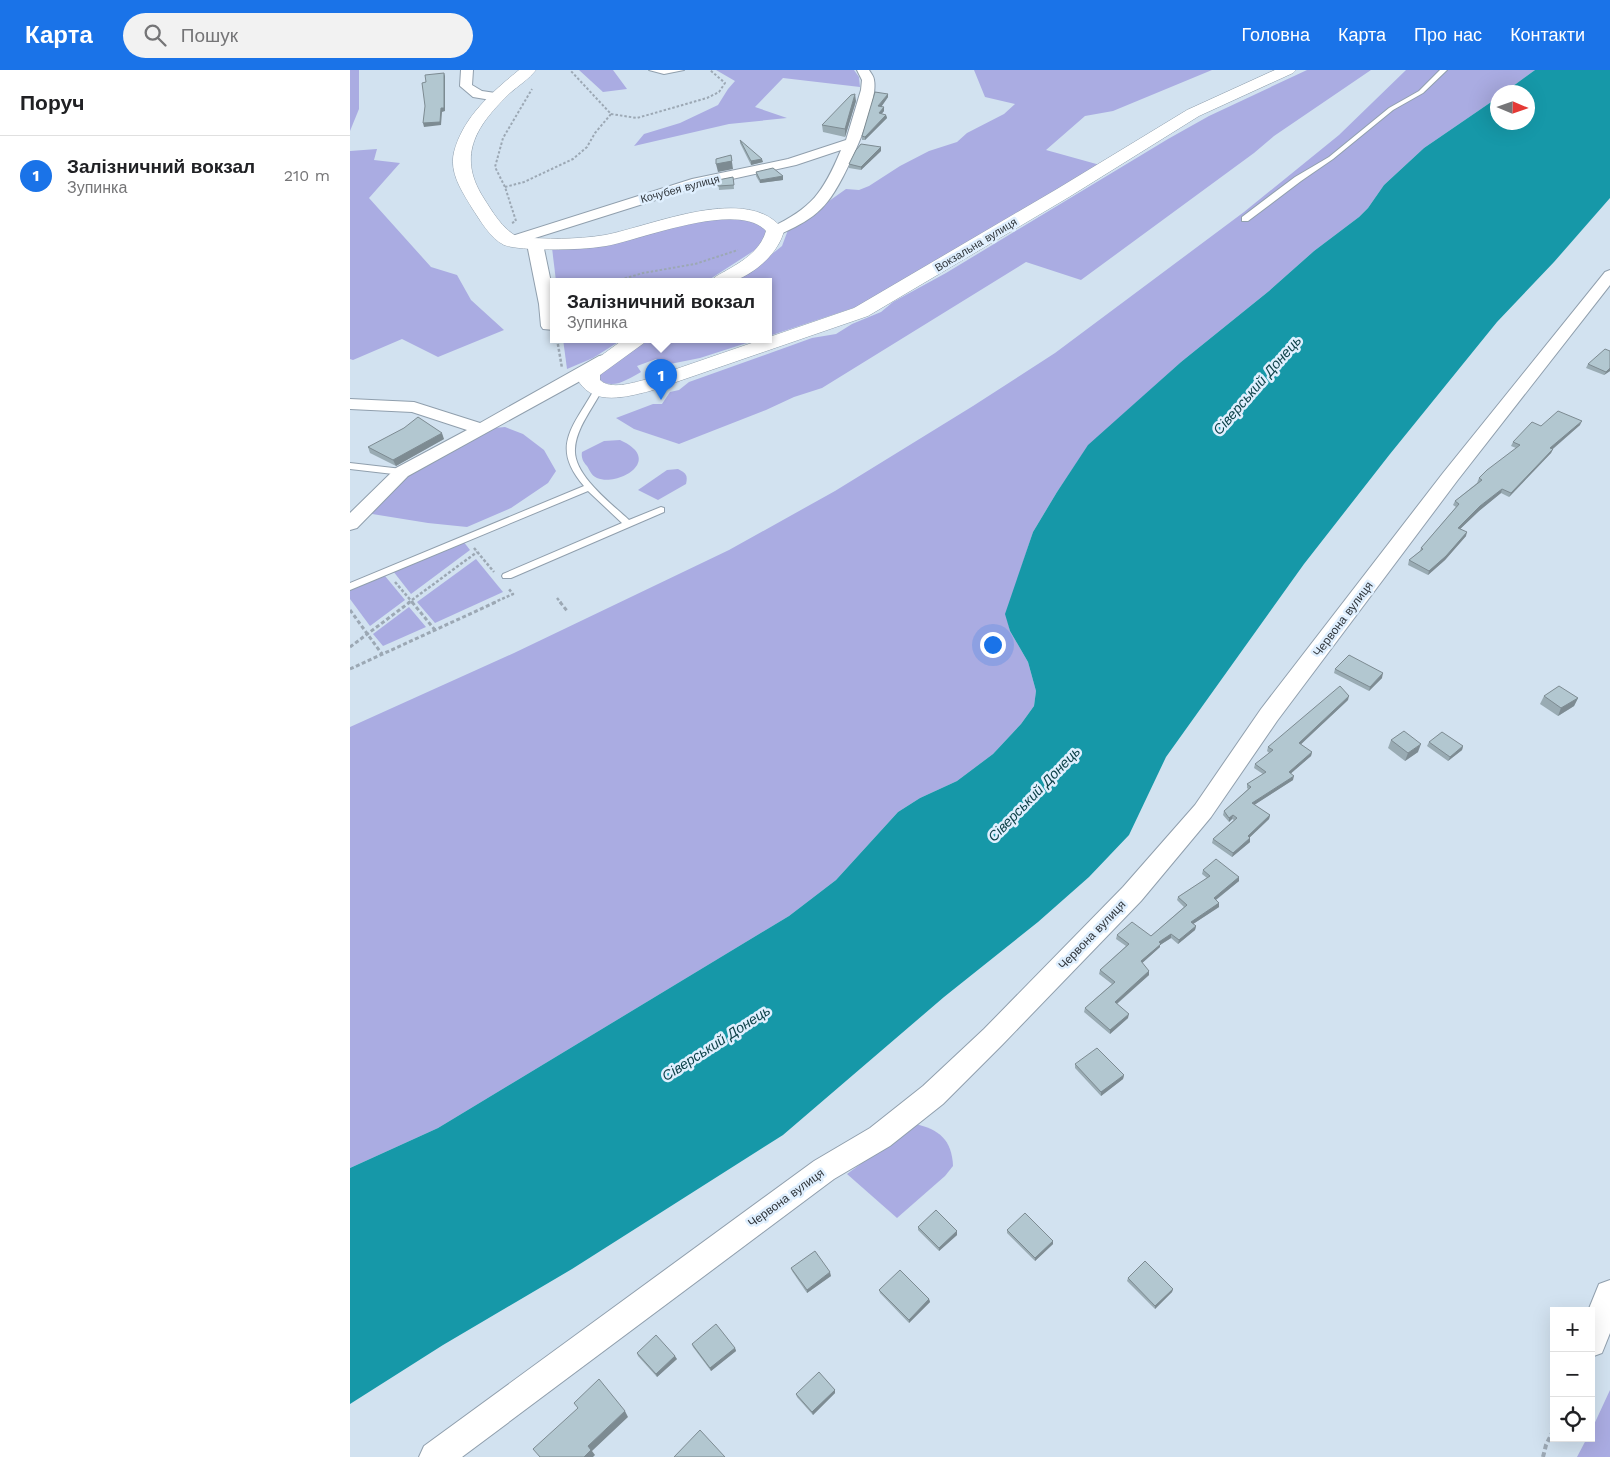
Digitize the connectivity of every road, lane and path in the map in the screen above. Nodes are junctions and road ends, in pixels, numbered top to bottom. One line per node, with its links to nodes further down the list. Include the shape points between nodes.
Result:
1 (467, 70): 11 (street, via 466,86 478,94)
2 (528, 70): 11 (main road)
3 (570, 70): 12 (path)
4 (652, 70): 5 (lane)
5 (682, 70)
6 (710, 70): 12 (path, via 724,83 719,92 707,98 637,118)
7 (863, 70): 13 (street, via 868,81)
8 (1288, 70): 28 (main road, Вокзальна вулиця, via 1193,113 861,312 650,386 623,391)
9 (1444, 70): 15 (lane, via 1421,92 1391,109 1331,158)
10 (533, 86): 14 (path, via 503,138 496,166)
11 (497, 97): 18 (main road, via 468,135 462,170 476,200 494,225)
12 (611, 114): 14 (path, via 587,147 573,159 524,182)
13 (852, 142): 17 (street, via 839,174 823,199); 18 (street, Кочубея вулиця, via 792,162 697,182)
14 (505, 187): 16 (path)
15 (1245, 219)
16 (516, 221)
17 (773, 238): 19 (main road, via 772,226 757,217 726,213 620,237 573,244); 21 (path, via 696,264); 22 (main road, via 762,254)
18 (511, 241): 19 (main road)
19 (535, 244): 23 (street)
20 (1610, 274): 56 (street, Червона вулиця, via 1287,692 1203,811 1132,894 999,1030 933,1095 880,1136 824,1170)
21 (626, 278)
22 (726, 278)
23 (550, 318)
24 (556, 343): 27 (path)
25 (631, 343): 26 (main road)
26 (613, 355): 27 (street); 28 (main road, via 590,373 589,382)
27 (565, 383): 30 (street)
28 (598, 390): 33 (lane, via 580,422 570,450 575,470)
29 (350, 404): 30 (street, via 414,407)
30 (482, 429): 32 (street)
31 (350, 466): 32 (lane)
32 (402, 472): 35 (street)
33 (590, 487): 36 (lane); 37 (lane)
34 (661, 510): 36 (lane)
35 (350, 524)
36 (628, 524): 41 (lane)
37 (465, 539): 38 (path); 39 (lane)
38 (477, 552): 40 (path); 45 (path)
39 (387, 572): 43 (lane); 45 (path)
40 (495, 573)
41 (507, 576)
42 (507, 587): 48 (path, via 513,594)
43 (350, 588)
44 (557, 598): 47 (path)
45 (411, 601): 48 (path); 49 (path)
46 (350, 610): 49 (path)
47 (568, 612)
48 (435, 630): 51 (path)
49 (367, 634): 50 (path); 51 (path)
50 (350, 647)
51 (382, 654): 52 (path)
52 (350, 669)
53 (1610, 1295): 54 (street)
54 (1595, 1332)
55 (1550, 1437): 57 (path)
56 (436, 1457)
57 (1543, 1457)

